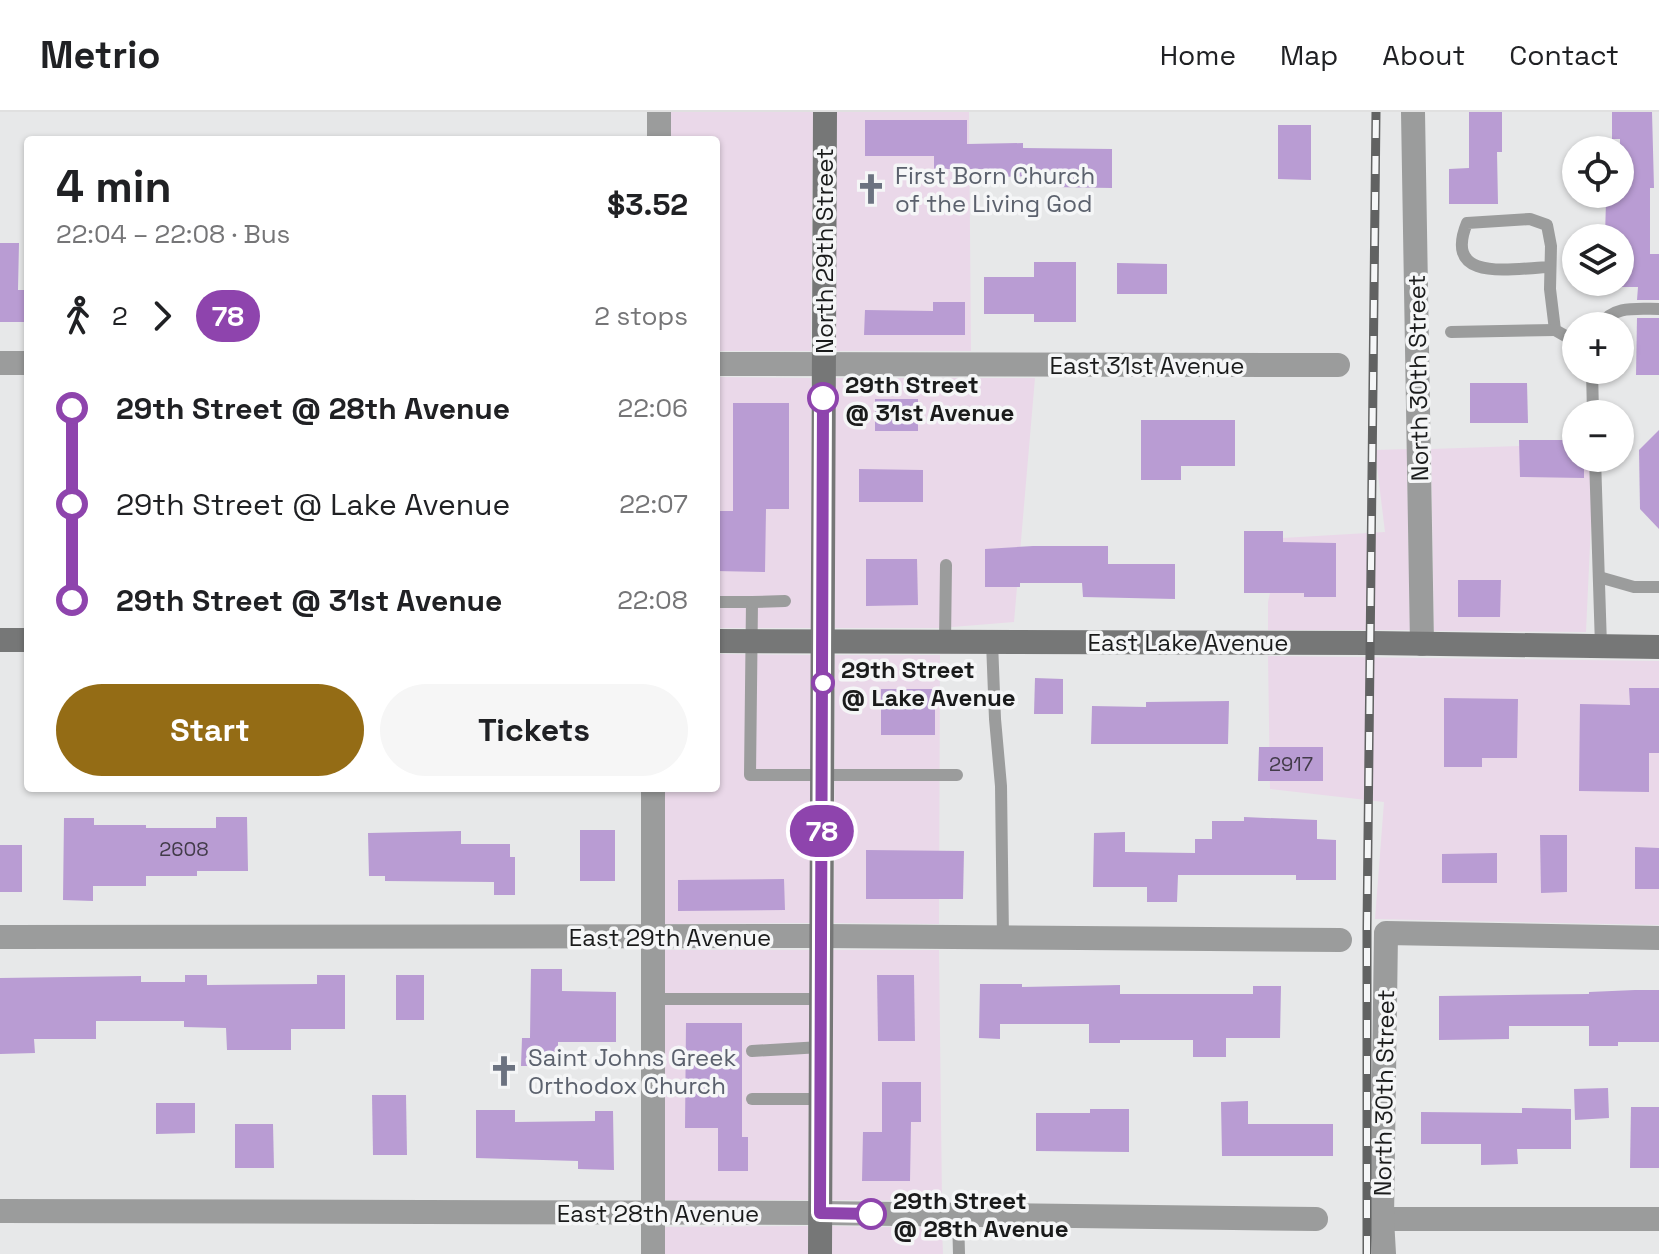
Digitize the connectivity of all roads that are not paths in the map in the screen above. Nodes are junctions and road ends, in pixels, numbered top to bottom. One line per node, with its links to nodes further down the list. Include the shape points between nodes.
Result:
1 (659, 112): 4 (street)
2 (825, 112): 14 (street, North 29th Street)
3 (1413, 112): 30 (street, North 30th Street)
4 (659, 136)
5 (1550, 267): 5 (lane, via 1547,225 1530,219 1467,223 1462,251 1478,268); 8 (lane)
6 (1659, 309): 7 (lane)
7 (1616, 312)
8 (1555, 330): 9 (lane); 10 (lane)
9 (1451, 332)
10 (1562, 334)
11 (0, 363): 12 (street)
12 (24, 363)
13 (720, 364): 14 (street, East 31st Avenue)
14 (823, 364): 15 (street, East 31st Avenue); 27 (street, North 29th Street)
15 (1338, 365)
16 (1595, 472): 18 (lane)
17 (946, 565): 28 (lane)
18 (1599, 577): 19 (lane, via 1634,587); 31 (lane)
19 (1659, 587)
20 (785, 601): 22 (lane)
21 (720, 602): 22 (lane)
22 (752, 602): 26 (lane)
23 (0, 640): 24 (street)
24 (24, 640)
25 (720, 641): 26 (street, East Lake Avenue)
26 (752, 641): 27 (street, East Lake Avenue); 33 (lane, via 750,775)
27 (823, 641): 28 (street, East Lake Avenue); 33 (street, North 29th Street)
28 (945, 642): 29 (street, East Lake Avenue)
29 (992, 642): 30 (street, East Lake Avenue); 39 (lane)
30 (1422, 644): 31 (street, East Lake Avenue)
31 (1601, 646): 32 (street, East Lake Avenue)
32 (1659, 647)
33 (822, 775): 34 (lane); 36 (street, North 29th Street)
34 (957, 775)
35 (653, 792): 38 (street)
36 (822, 936): 38 (street, East 29th Avenue); 39 (street, East 29th Avenue); 43 (street, North 29th Street)
37 (0, 937): 38 (street, East 29th Avenue)
38 (652, 937): 42 (street)
39 (1003, 938): 41 (street, East 29th Avenue)
40 (1659, 938): 53 (street, North 30th Street, via 1386,933)
41 (1340, 940)
42 (652, 999): 43 (lane); 49 (street)
43 (821, 999): 44 (street, North 29th Street)
44 (821, 1047): 45 (lane); 47 (street, North 29th Street)
45 (752, 1051)
46 (752, 1099): 47 (lane)
47 (821, 1099): 50 (street, North 29th Street)
48 (0, 1211): 49 (street, East 28th Avenue)
49 (653, 1213): 50 (street, East 28th Avenue); 55 (street)
50 (820, 1213): 51 (street, East 28th Avenue); 56 (street, North 29th Street)
51 (958, 1215): 52 (street, East 28th Avenue); 57 (lane)
52 (1316, 1219)
53 (1382, 1219): 54 (street); 58 (street, North 30th Street)
54 (1659, 1219)
55 (653, 1254)
56 (820, 1254)
57 (959, 1254)
58 (1384, 1254)

